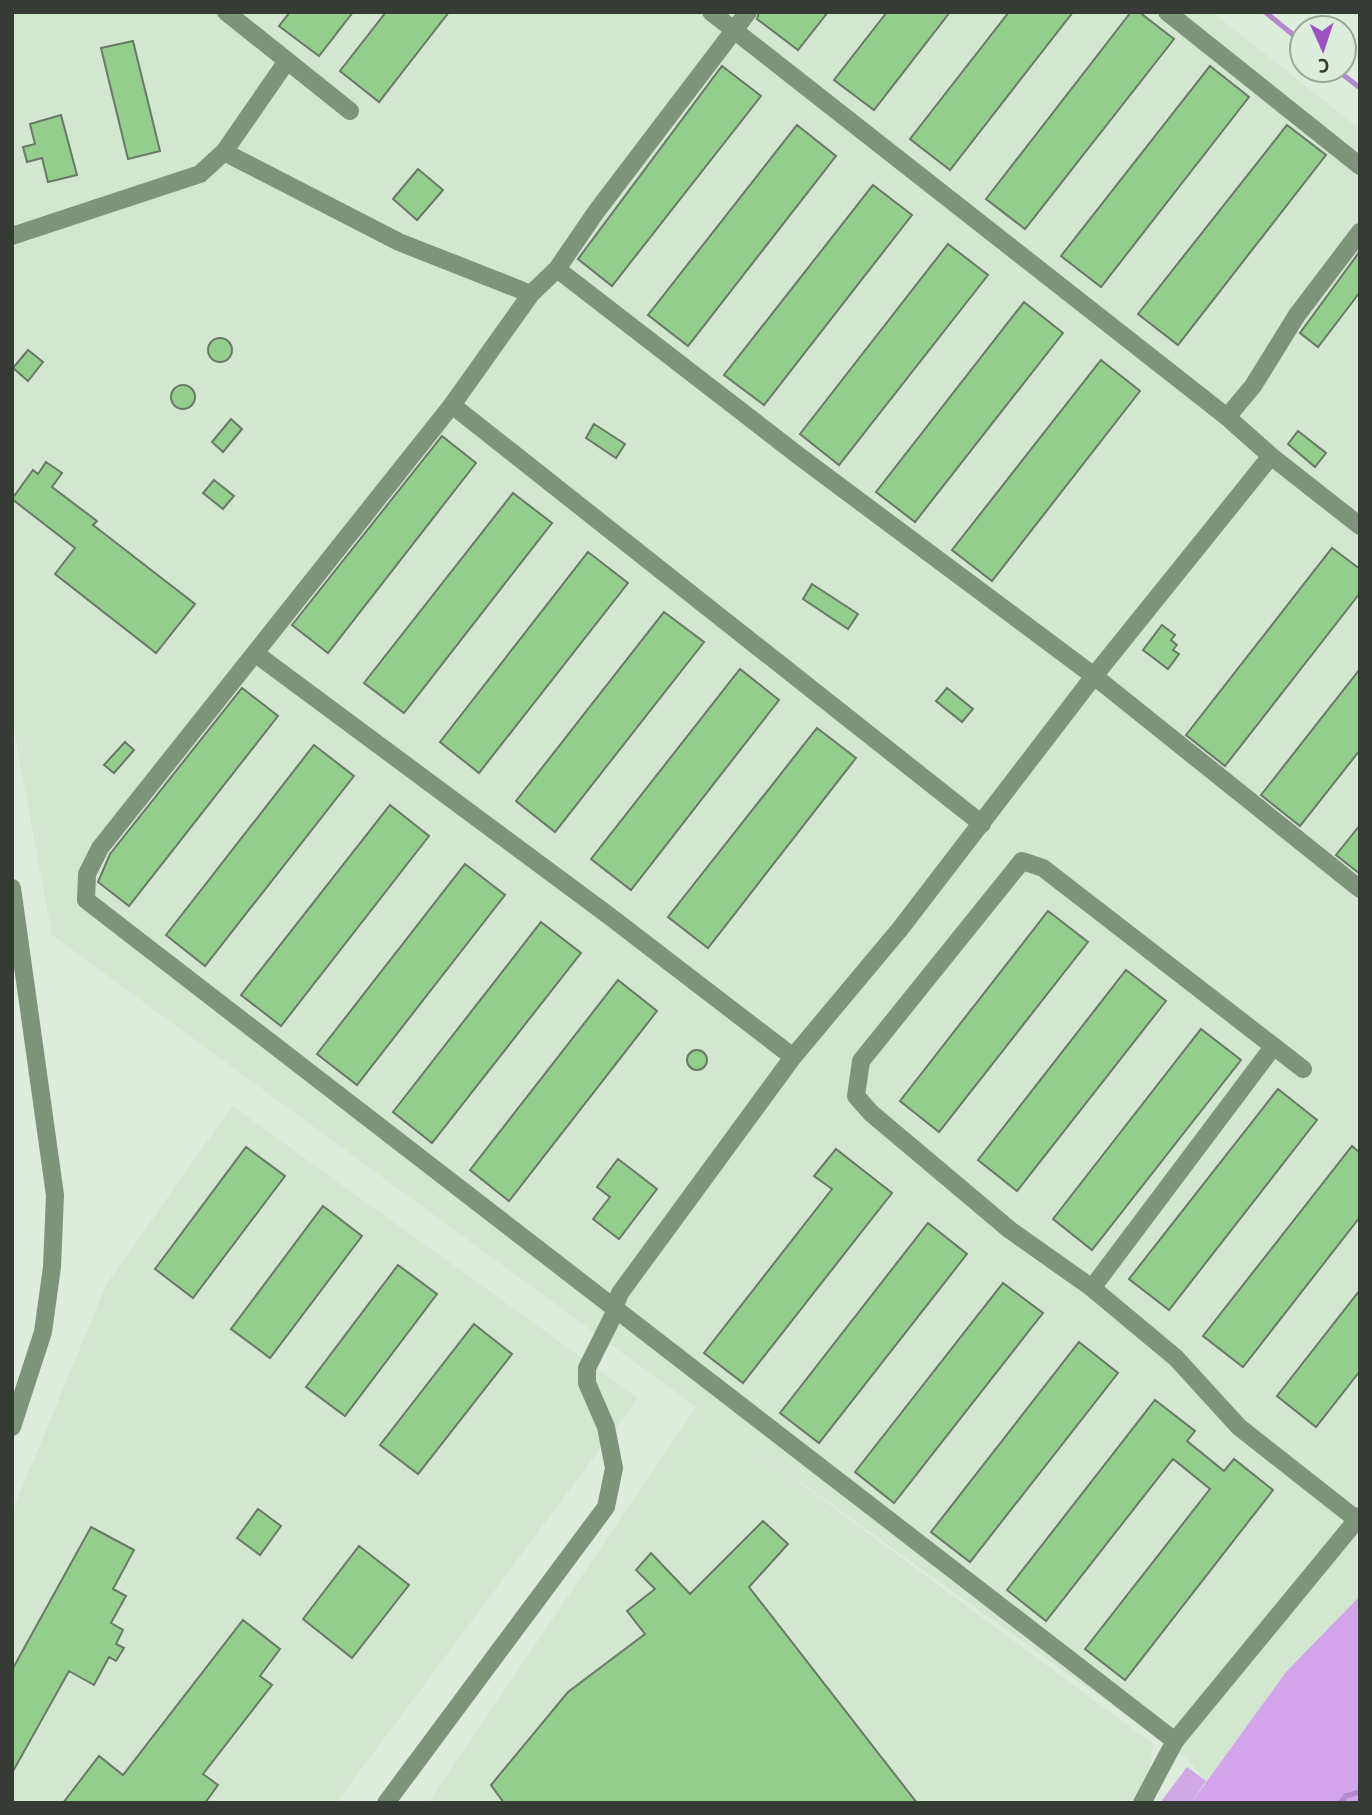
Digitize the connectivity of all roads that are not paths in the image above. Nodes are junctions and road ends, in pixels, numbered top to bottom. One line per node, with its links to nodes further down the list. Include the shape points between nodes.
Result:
1 (226, 12): 6 (lane)
2 (710, 12): 5 (lane)
3 (748, 12): 5 (lane)
4 (1167, 12): 9 (lane)
5 (734, 30): 12 (lane); 15 (lane)
6 (287, 61): 7 (lane); 8 (lane)
7 (349, 111)
8 (224, 152): 11 (lane, via 200,174); 13 (lane, via 399,242)
9 (1360, 166)
10 (1360, 232): 15 (lane)
11 (12, 236)
12 (557, 269): 13 (lane); 19 (lane)
13 (531, 295): 14 (lane)
14 (452, 405): 18 (lane); 20 (lane)
15 (1227, 417): 16 (lane)
16 (1271, 456): 17 (lane); 19 (lane)
17 (1360, 526)
18 (256, 654): 24 (lane); 27 (lane, via 100,848 87,874 86,900)
19 (1094, 676): 20 (lane); 22 (lane)
20 (982, 824): 24 (lane)
21 (12, 888): 28 (lane, via 55,1195 43,1332)
22 (1360, 889)
23 (1273, 1047): 25 (lane); 26 (lane); 26 (lane, via 1044,869 1022,861 861,1060 856,1096 871,1113 1010,1230)
24 (793, 1057): 27 (lane, via 649,1250 620,1293)
25 (1303, 1069)
26 (1092, 1288): 29 (lane, via 1176,1359 1239,1427)
27 (616, 1310): 30 (lane); 31 (lane, via 587,1368 587,1383 606,1427 614,1468 606,1507)
28 (12, 1427)
29 (1358, 1517): 30 (lane)
30 (1175, 1741): 32 (lane)
31 (386, 1803)
32 (1142, 1803)

